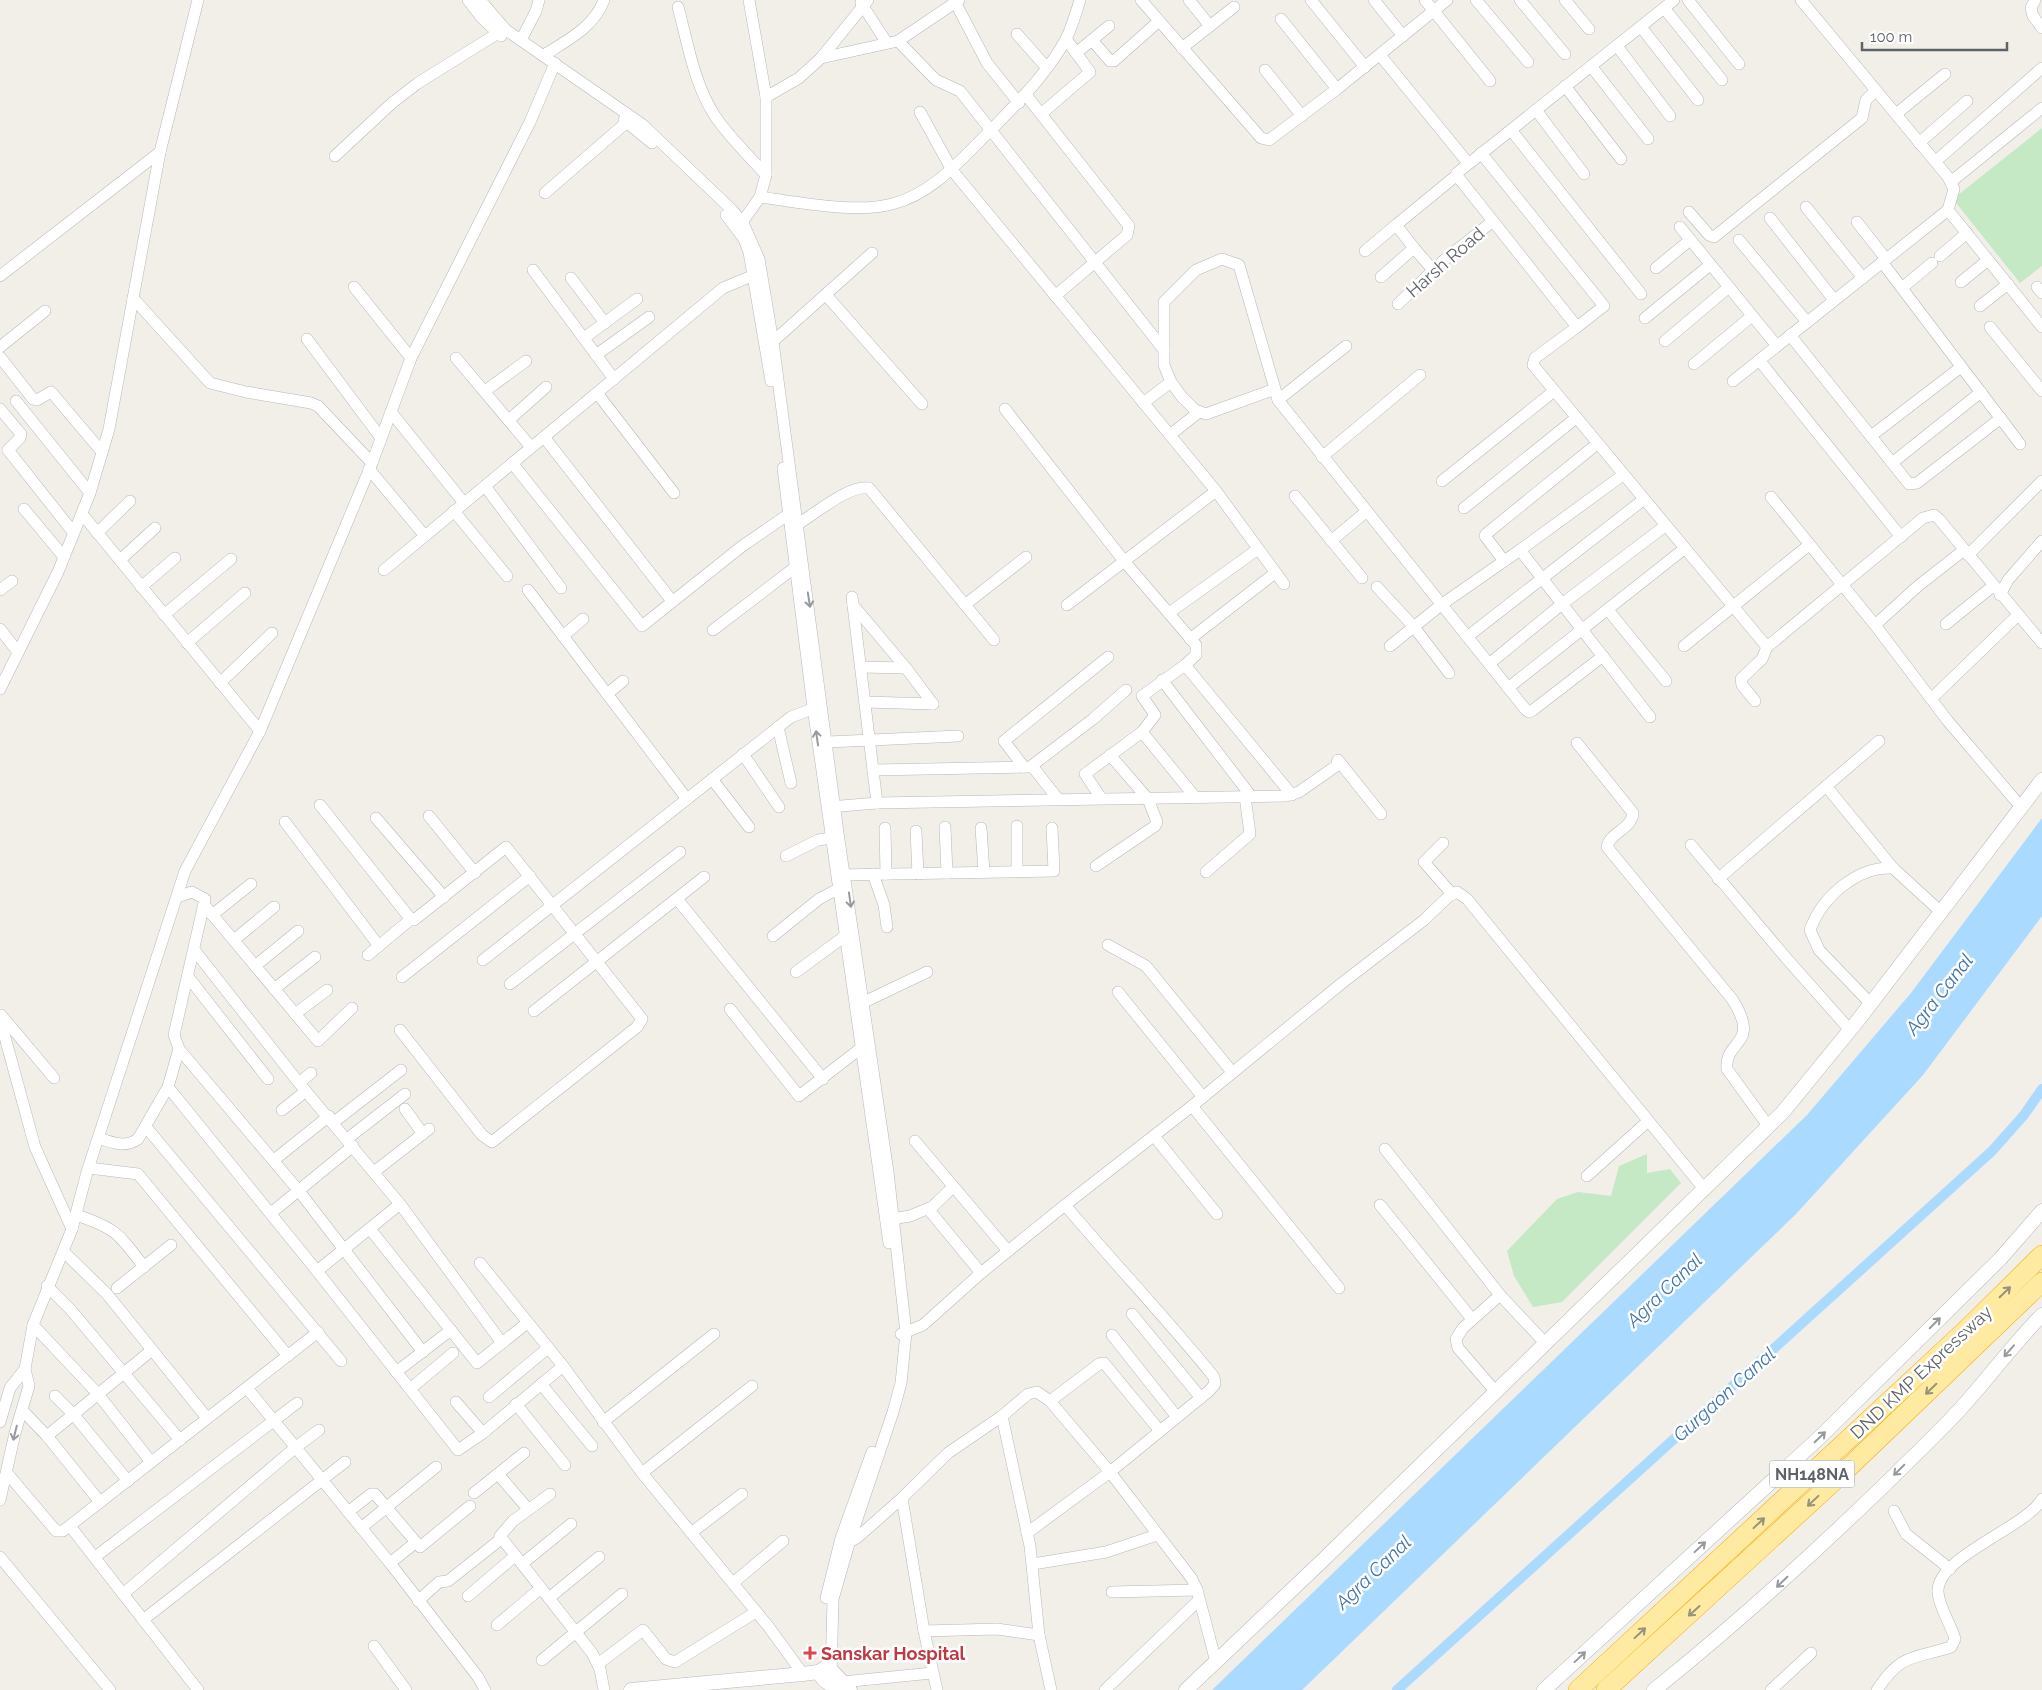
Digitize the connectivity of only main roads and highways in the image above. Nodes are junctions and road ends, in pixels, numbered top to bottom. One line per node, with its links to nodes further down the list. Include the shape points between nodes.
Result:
1 (2042, 1255): 3 (highway, DND KMP Expressway / NH148NA, one-way to 1, via 1954,1342)
2 (2042, 1282): 4 (highway, DND KMP Expressway / NH148NA, one-way to 4, via 1845,1471)
3 (1578, 1690)
4 (1606, 1690)

